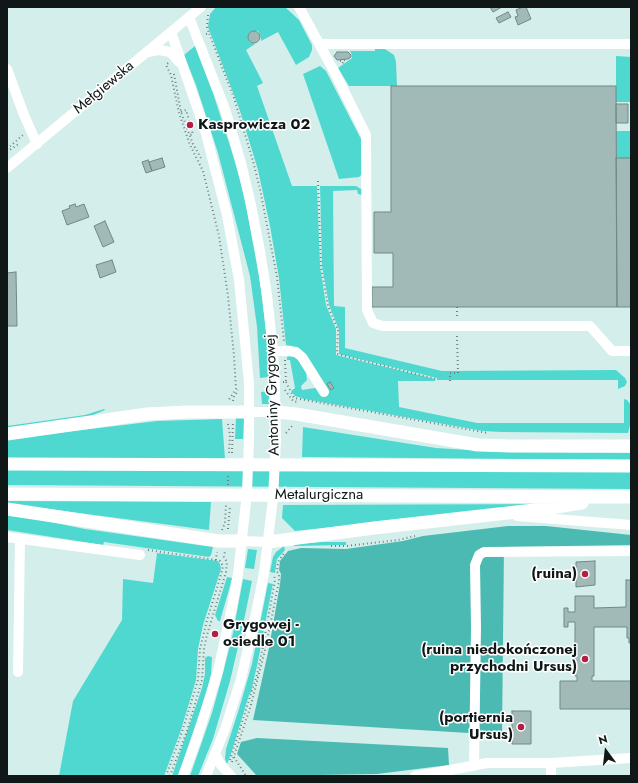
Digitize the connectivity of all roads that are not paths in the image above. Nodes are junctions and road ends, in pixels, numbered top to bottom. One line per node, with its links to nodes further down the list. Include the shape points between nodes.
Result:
1 (299, 7): 5 (street)
2 (206, 8): 3 (street, Mełgiewska)
3 (190, 17): 4 (street, Mełgiewska); 12 (street, Antoniny Grygowej, via 223,103 247,186 264,272)
4 (171, 32): 7 (street, Mełgiewska); 8 (street, Antoniny Grygowej)
5 (320, 44): 6 (street); 13 (street, via 366,135 367,310 373,323 382,326 590,326 612,351)
6 (631, 44)
7 (145, 54): 8 (street, via 159,50 170,52); 10 (street, Mełgiewska)
8 (183, 68): 15 (street, Antoniny Grygowej, via 205,130 231,234 242,305)
9 (7, 69): 10 (street)
10 (37, 144): 11 (street, Mełgiewska)
11 (7, 168)
12 (273, 351): 14 (street, via 296,352 302,357); 16 (street, Antoniny Grygowej)
13 (631, 351)
14 (324, 392)
15 (250, 412): 16 (street); 17 (main road, via 147,414); 28 (street, Antoniny Grygowej)
16 (276, 412): 18 (main road, via 478,445); 29 (street, Antoniny Grygowej)
17 (7, 434)
18 (629, 444)
19 (7, 464): 20 (main road, Metalurgiczna)
20 (631, 466)
21 (7, 494): 22 (main road, Metalurgiczna)
22 (627, 497): 24 (main road)
23 (7, 510): 28 (main road, via 219,541)
24 (477, 516): 25 (street, via 529,517); 29 (main road)
25 (631, 525)
26 (7, 537): 27 (street)
27 (20, 539): 31 (street); 32 (street)
28 (242, 542): 29 (street); 39 (street, Antoniny Grygowej, via 224,648)
29 (268, 542): 33 (street, Antoniny Grygowej, via 241,680)
30 (631, 551): 36 (street, via 484,552 479,555 475,566)
31 (140, 555)
32 (18, 672)
33 (215, 754): 37 (street); 40 (street, Antoniny Grygowej)
34 (631, 758): 35 (street)
35 (551, 764): 36 (street, via 487,763); 42 (street)
36 (474, 766): 38 (street)
37 (228, 773)
38 (440, 774): 41 (street)
39 (183, 776)
40 (206, 776)
41 (415, 776)
42 (551, 776)

